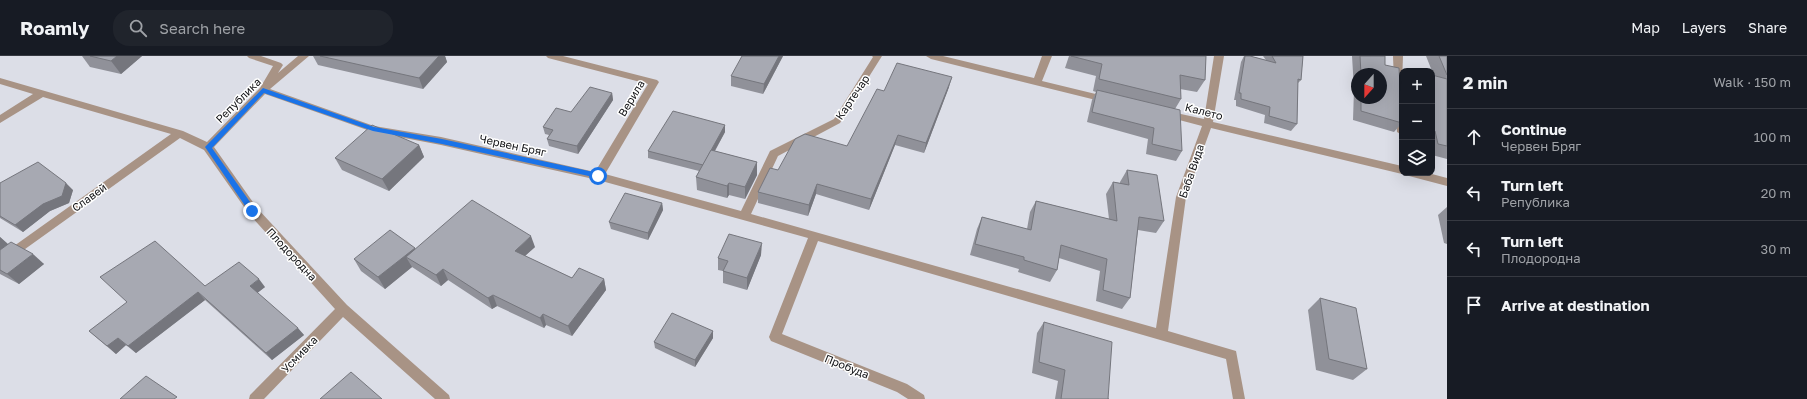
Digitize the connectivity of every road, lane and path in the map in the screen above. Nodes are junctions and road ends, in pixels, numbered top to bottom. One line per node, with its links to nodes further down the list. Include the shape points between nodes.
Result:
1 (252, 56): 11 (street, via 278,64)
2 (304, 56): 11 (street, Република)
3 (551, 56): 21 (street, Верила, via 654,82)
4 (877, 56): 24 (street, Картечар, via 837,121 774,154)
5 (931, 56): 10 (street)
6 (1046, 56): 10 (street)
7 (1219, 56): 17 (street, Баба Вида)
8 (1398, 56): 14 (street)
9 (0, 82): 12 (street, Плодородна)
10 (1037, 82): 13 (street)
11 (263, 90): 19 (street, Република); 21 (street, Червен Бряг, via 373,129 442,141)
12 (40, 94): 16 (street); 18 (street, Плодородна)
13 (1119, 102)
14 (1400, 104)
15 (1156, 112): 17 (street, Калето)
16 (0, 120)
17 (1208, 124): 20 (street, Калето); 28 (street, Баба Вида, via 1181,197)
18 (179, 133): 19 (street, Плодородна); 26 (street, Славей)
19 (208, 147): 27 (street, Плодородна, via 252,211)
20 (1399, 169)
21 (598, 176): 24 (street, Червен Бряг)
22 (1424, 176): 23 (street)
23 (1447, 182)
24 (744, 217): 25 (street, Червен Бряг)
25 (815, 235): 28 (street, Червен Бряг); 31 (street, Пробуда, via 775,337 902,388)
26 (0, 262)
27 (343, 309): 29 (street, Усмивка); 30 (street, Плодородна)
28 (1161, 335): 32 (street, Червен Бряг, via 1232,355)
29 (255, 399)
30 (444, 399)
31 (919, 399)
32 (1239, 399)

